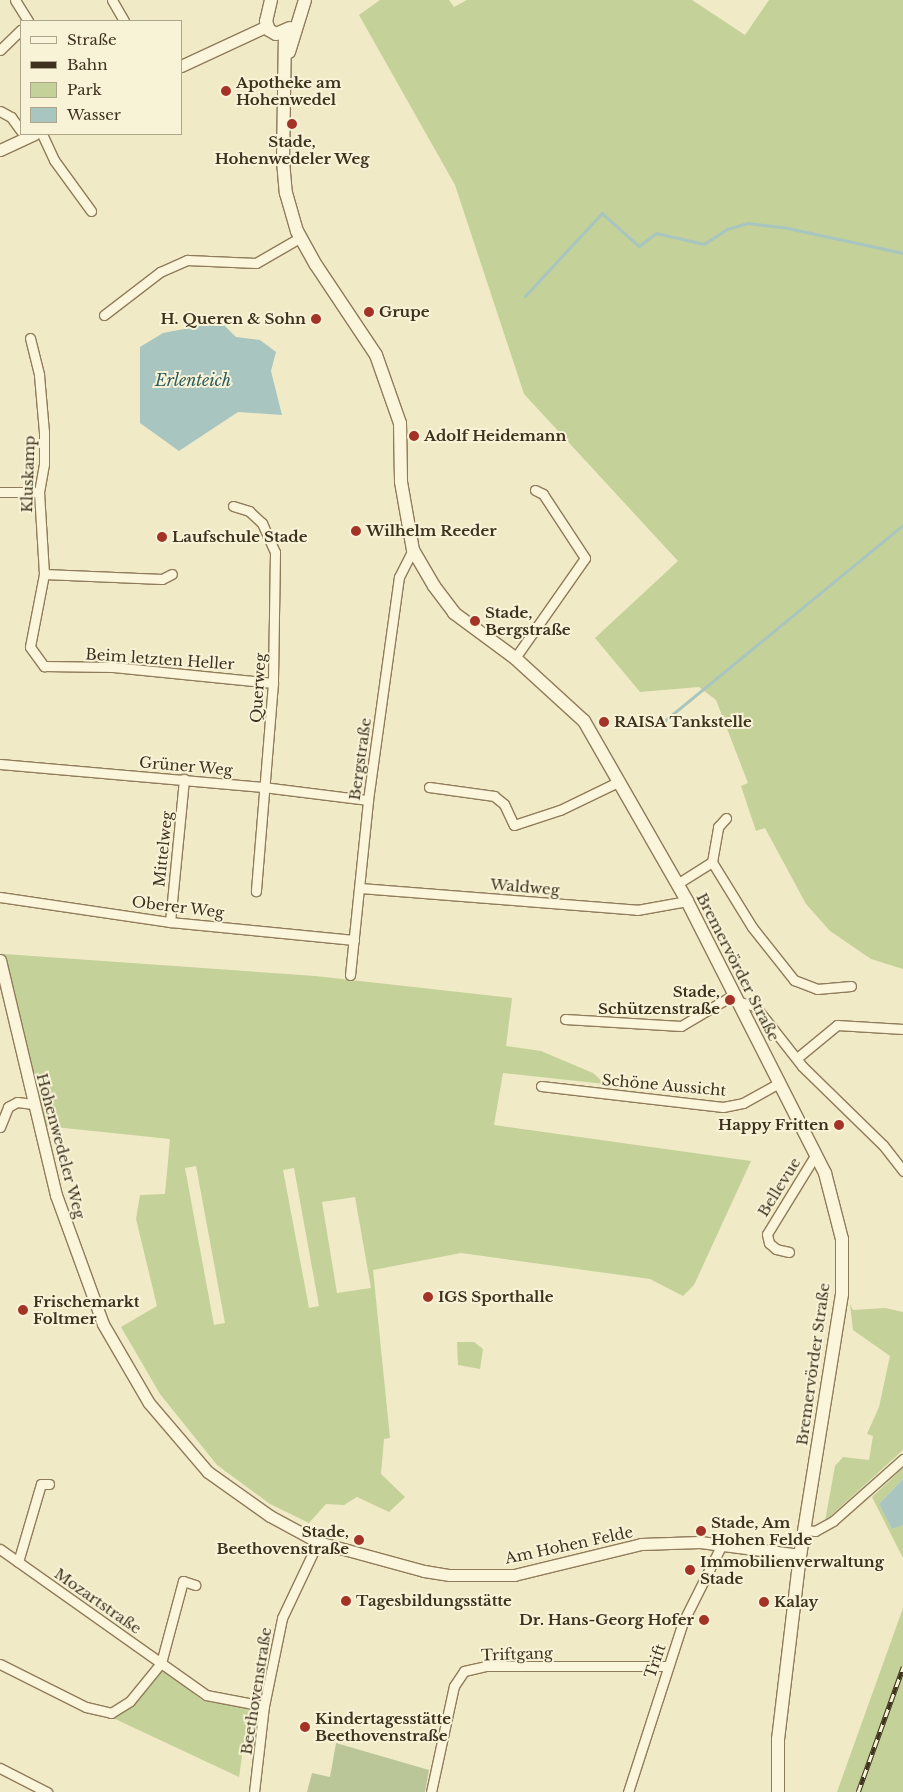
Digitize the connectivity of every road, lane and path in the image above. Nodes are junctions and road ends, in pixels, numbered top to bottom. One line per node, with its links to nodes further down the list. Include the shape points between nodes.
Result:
1 (15, 0): 6 (street)
2 (112, 0): 7 (street)
3 (271, 0): 8 (main road, Bremervörder Straße)
4 (299, 0): 8 (main road, via 293,22)
5 (305, 0): 12 (main road, via 290,47)
6 (27, 20)
7 (123, 20)
8 (275, 30): 11 (street); 12 (main road, Bremervörder Straße)
9 (20, 31): 10 (street)
10 (0, 50)
11 (182, 66)
12 (284, 84): 19 (main road, Bremervörder Straße, via 286,193)
13 (0, 111): 14 (street)
14 (20, 127)
15 (24, 135): 17 (street)
16 (42, 135): 18 (street, via 54,160)
17 (0, 150)
18 (91, 211)
19 (301, 237): 20 (street, via 256,263 187,260 160,272); 26 (main road, Bremervörder Straße, via 376,355 400,423 401,482)
20 (104, 315)
21 (30, 338): 24 (street, Kluskamp, via 39,375 44,432 44,464)
22 (535, 490): 29 (street, via 543,494 585,558)
23 (0, 492): 24 (street)
24 (39, 492): 27 (street, Kluskamp)
25 (233, 506): 31 (street, Querweg, via 249,511 262,523 275,552)
26 (413, 550): 29 (main road, Bremervörder Straße, via 454,613); 37 (street, Bergstraße, via 399,578)
27 (44, 574): 28 (street, via 162,579); 30 (street, Kluskamp, via 30,648)
28 (172, 574)
29 (515, 658): 34 (main road, Bremervörder Straße, via 584,721)
30 (44, 666): 31 (street, Beim letzten Heller, via 113,667)
31 (273, 683): 35 (street, Querweg)
32 (0, 764): 33 (street, Grüner Weg)
33 (184, 779): 35 (street, Grüner Weg); 45 (street, Mittelweg)
34 (618, 782): 36 (street, via 560,810 514,825 504,804 494,796); 40 (main road, Bremervörder Straße)
35 (263, 787): 37 (street, Grüner Weg); 42 (street, Querweg)
36 (429, 787)
37 (368, 800): 41 (street, Bergstraße)
38 (726, 818): 39 (street, via 718,827)
39 (712, 862): 40 (street); 49 (street, via 752,927 794,980 817,989)
40 (677, 884): 44 (main road, Bremervörder Straße)
41 (360, 888): 44 (street, Waldweg, via 637,910); 46 (street, Bergstraße)
42 (256, 891)
43 (0, 897): 45 (street, Oberer Weg)
44 (686, 901): 50 (main road, Bremervörder Straße)
45 (170, 922): 46 (street, Oberer Weg)
46 (354, 940): 48 (street, Bergstraße)
47 (0, 960): 56 (street, Hohenwedeler Weg)
48 (350, 975)
49 (851, 986)
50 (735, 998): 51 (street, via 680,1026); 53 (street, via 755,1006); 54 (main road, Bremervörder Straße)
51 (565, 1019)
52 (903, 1029): 53 (street, via 837,1025)
53 (797, 1058): 59 (street, via 883,1145)
54 (779, 1083): 55 (street, Schöne Aussicht, via 743,1103 723,1107); 58 (main road, Bremervörder Straße)
55 (541, 1086)
56 (33, 1104): 57 (street, via 18,1102 8,1106); 64 (street, Hohenwedeler Weg, via 58,1204 104,1324 149,1403 208,1472 270,1516)
57 (0, 1127)
58 (816, 1154): 60 (street, Bellevue, via 767,1234 769,1243 776,1250); 63 (main road, Bremervörder Straße, via 825,1173 842,1239 842,1294)
59 (903, 1171)
60 (789, 1252)
61 (903, 1459): 63 (street, via 833,1521)
62 (48, 1484): 68 (street, via 41,1484)
63 (810, 1531): 67 (main road, Bremervörder Straße)
64 (318, 1542): 65 (street, Am Hohen Felde, via 397,1565 460,1575 514,1575 641,1544); 73 (street, Beethovenstraße, via 282,1618)
65 (722, 1544): 67 (street, Am Hohen Felde); 72 (street, Trift, via 683,1622)
66 (0, 1550): 68 (street, Mozartstraße)
67 (800, 1555): 79 (main road, Bremervörder Straße, via 778,1740)
68 (18, 1562): 70 (street, Mozartstraße)
69 (195, 1585): 70 (street, via 183,1581)
70 (161, 1663): 71 (street, via 130,1701 111,1713 86,1707); 73 (street, Mozartstraße, via 206,1696)
71 (0, 1664)
72 (667, 1666): 77 (street, Triftgang, via 485,1666 464,1671 454,1686); 78 (street, Trift)
73 (264, 1706): 76 (street, Beethovenstraße)
74 (0, 1768): 75 (street)
75 (47, 1792)
76 (254, 1792)
77 (431, 1792)
78 (628, 1792)
79 (778, 1792)

